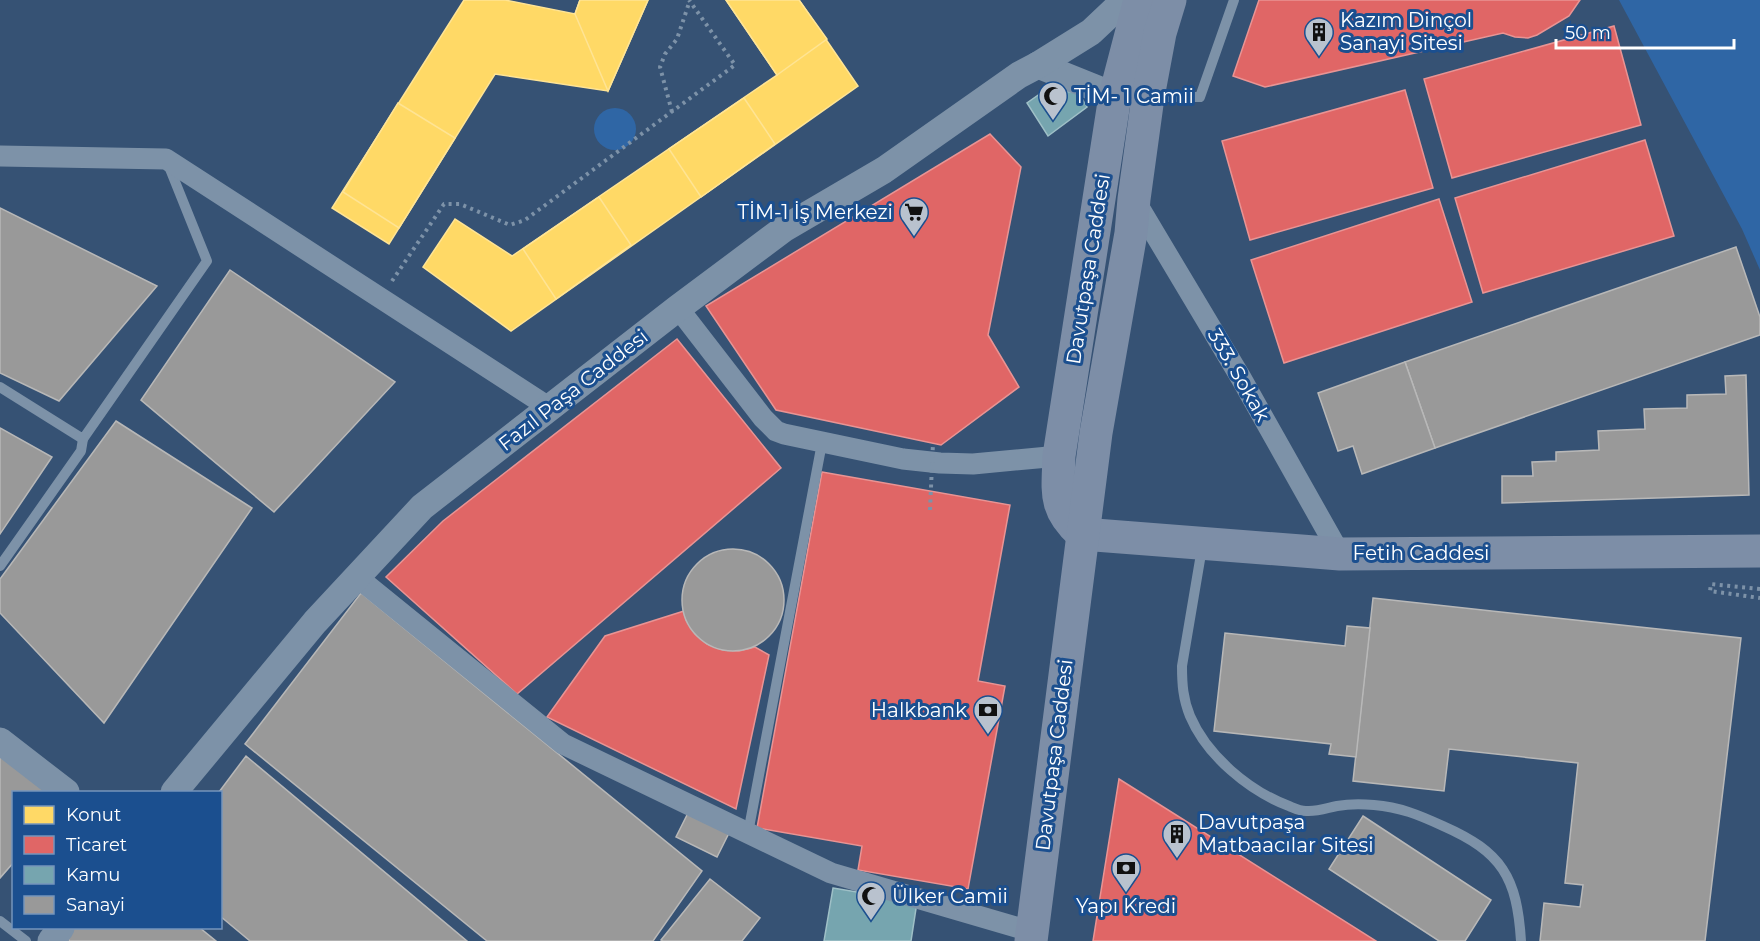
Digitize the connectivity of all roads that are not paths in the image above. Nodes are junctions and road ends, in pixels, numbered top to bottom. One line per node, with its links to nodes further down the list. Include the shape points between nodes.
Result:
1 (1125, 0): 5 (street, Fazıl Paşa Caddesi, via 1091,32)
2 (1140, 0): 6 (main road, Davutpaşa Caddesi)
3 (1170, 0): 7 (main road, Davutpaşa Caddesi)
4 (1234, 0): 7 (lane, via 1200,97)
5 (1038, 65): 6 (street); 11 (street, Fazıl Paşa Caddesi, via 884,170 785,228)
6 (1115, 96): 12 (main road, via 1122,121 1121,145 1101,303); 17 (main road, Davutpaşa Caddesi)
7 (1148, 97): 10 (main road, Davutpaşa Caddesi)
8 (0, 156): 9 (street)
9 (166, 159): 14 (street); 15 (lane, via 207,261)
10 (1134, 199): 12 (main road, Davutpaşa Caddesi); 21 (street, 333. Sokak)
11 (678, 308): 14 (street, Fazıl Paşa Caddesi); 16 (street, via 776,431)
12 (1112, 346): 18 (main road, Davutpaşa Caddesi)
13 (0, 387): 15 (lane)
14 (550, 408): 23 (street, Fazıl Paşa Caddesi, via 422,507)
15 (83, 439): 22 (lane, via 81,451)
16 (822, 443): 17 (street, via 940,463); 27 (lane)
17 (1059, 456): 18 (main road, Davutpaşa Caddesi, via 1061,509 1068,522)
18 (1082, 534): 19 (main road, Fetih Caddesi); 29 (main road, Davutpaşa Caddesi)
19 (1203, 543): 21 (main road, Fetih Caddesi); 31 (lane, via 1182,683 1190,716 1204,739 1241,778 1304,812 1338,805 1373,805 1414,812 1477,842 1491,854 1511,883 1520,917)
20 (1760, 551): 21 (main road, Fetih Caddesi)
21 (1340, 554)
22 (0, 566)
23 (357, 577): 26 (street, Fazıl Paşa Caddesi); 27 (street, via 563,744)
24 (0, 741): 25 (street)
25 (65, 791)
26 (175, 791)
27 (748, 833): 29 (street, via 831,873)
28 (0, 921): 30 (lane)
29 (1032, 937)
30 (26, 941)
31 (1521, 941)

